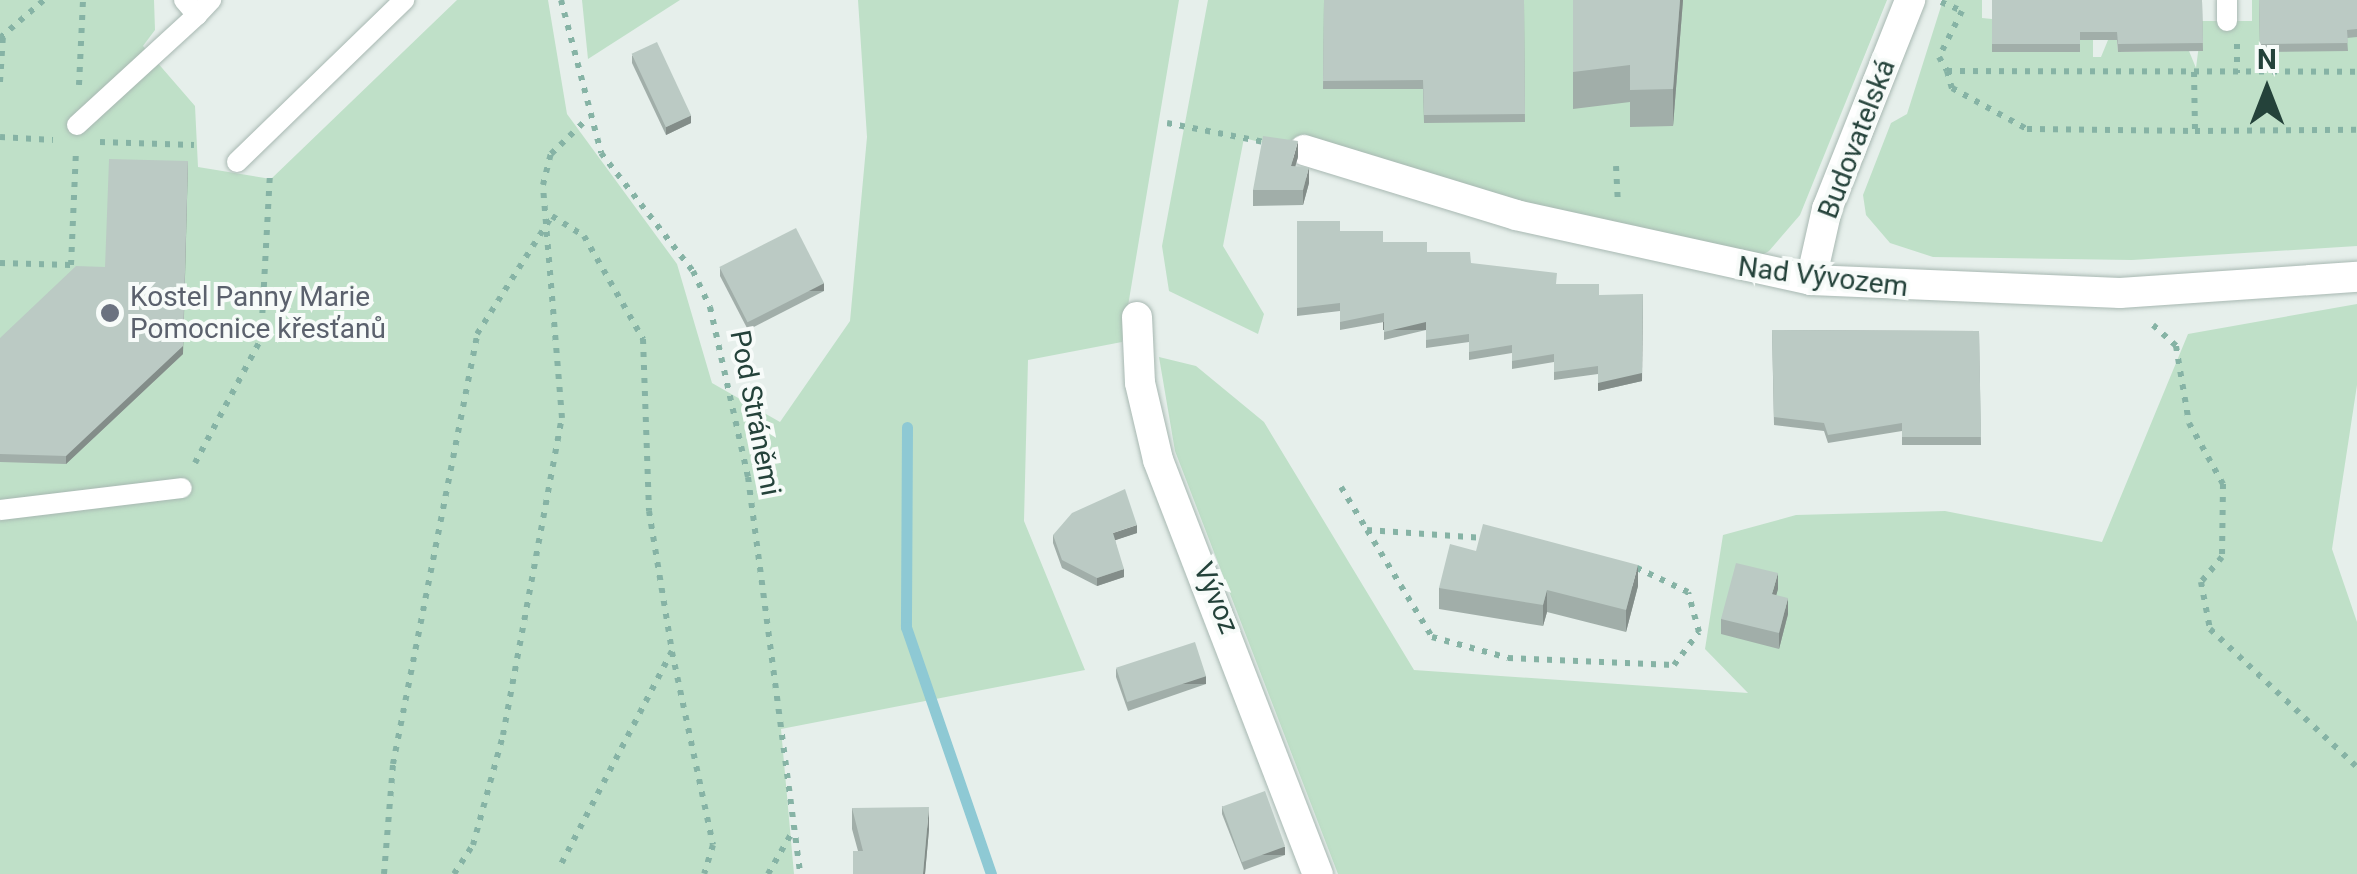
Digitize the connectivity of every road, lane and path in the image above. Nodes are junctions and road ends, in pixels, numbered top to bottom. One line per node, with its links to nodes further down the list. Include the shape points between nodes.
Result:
1 (44, 0): 8 (path)
2 (83, 0): 15 (path)
3 (404, 0): 18 (lane)
4 (561, 0): 13 (path, Pod Stráněmi)
5 (1910, 0): 28 (street, Budovatelská, via 1827,210)
6 (1936, 0): 9 (path, via 1962,11 1939,57)
7 (197, 5): 15 (lane)
8 (2, 36): 12 (path)
9 (1947, 71): 10 (path); 16 (path, via 1952,88 2027,129)
10 (2194, 72): 11 (path); 16 (path)
11 (2357, 72)
12 (0, 82)
13 (586, 120): 24 (path, via 552,154 543,185); 39 (path, Pod Stráněmi, via 710,307 748,477)
14 (1168, 123): 21 (path)
15 (77, 126): 26 (path, via 71,265)
16 (2196, 130): 17 (path)
17 (2357, 130)
18 (272, 131): 22 (lane); 32 (path, via 261,339)
19 (184, 144): 20 (path)
20 (194, 145)
21 (1304, 150): 28 (street, Nad Vývozem, via 1516,214)
22 (237, 162)
23 (1616, 166): 25 (path)
24 (552, 216): 37 (path, via 584,236 643,339 649,511); 41 (path, via 477,334 393,764); 42 (path, via 562,418 504,734 473,845)
25 (1619, 220)
26 (0, 262)
27 (2357, 277): 29 (street, Nad Vývozem)
28 (1812, 280): 29 (street, Nad Vývozem)
29 (2120, 294): 38 (path, via 2176,346 2189,423 2223,484 2222,557 2201,582 2210,629)
30 (1138, 317): 46 (street, Vývoz, via 1140,382 1158,460)
31 (1341, 487): 34 (path)
32 (182, 488): 33 (lane)
33 (0, 510)
34 (1367, 530): 35 (path); 36 (path, via 1432,637 1508,658 1674,664 1699,632 1688,592)
35 (1500, 541)
36 (1627, 565)
37 (672, 651): 40 (path); 43 (path, via 713,845)
38 (2357, 766)
39 (794, 830): 44 (path); 45 (path, Pod Stráněmi)
40 (559, 868)
41 (384, 874)
42 (454, 874)
43 (704, 874)
44 (768, 874)
45 (800, 874)
46 (1318, 874)

